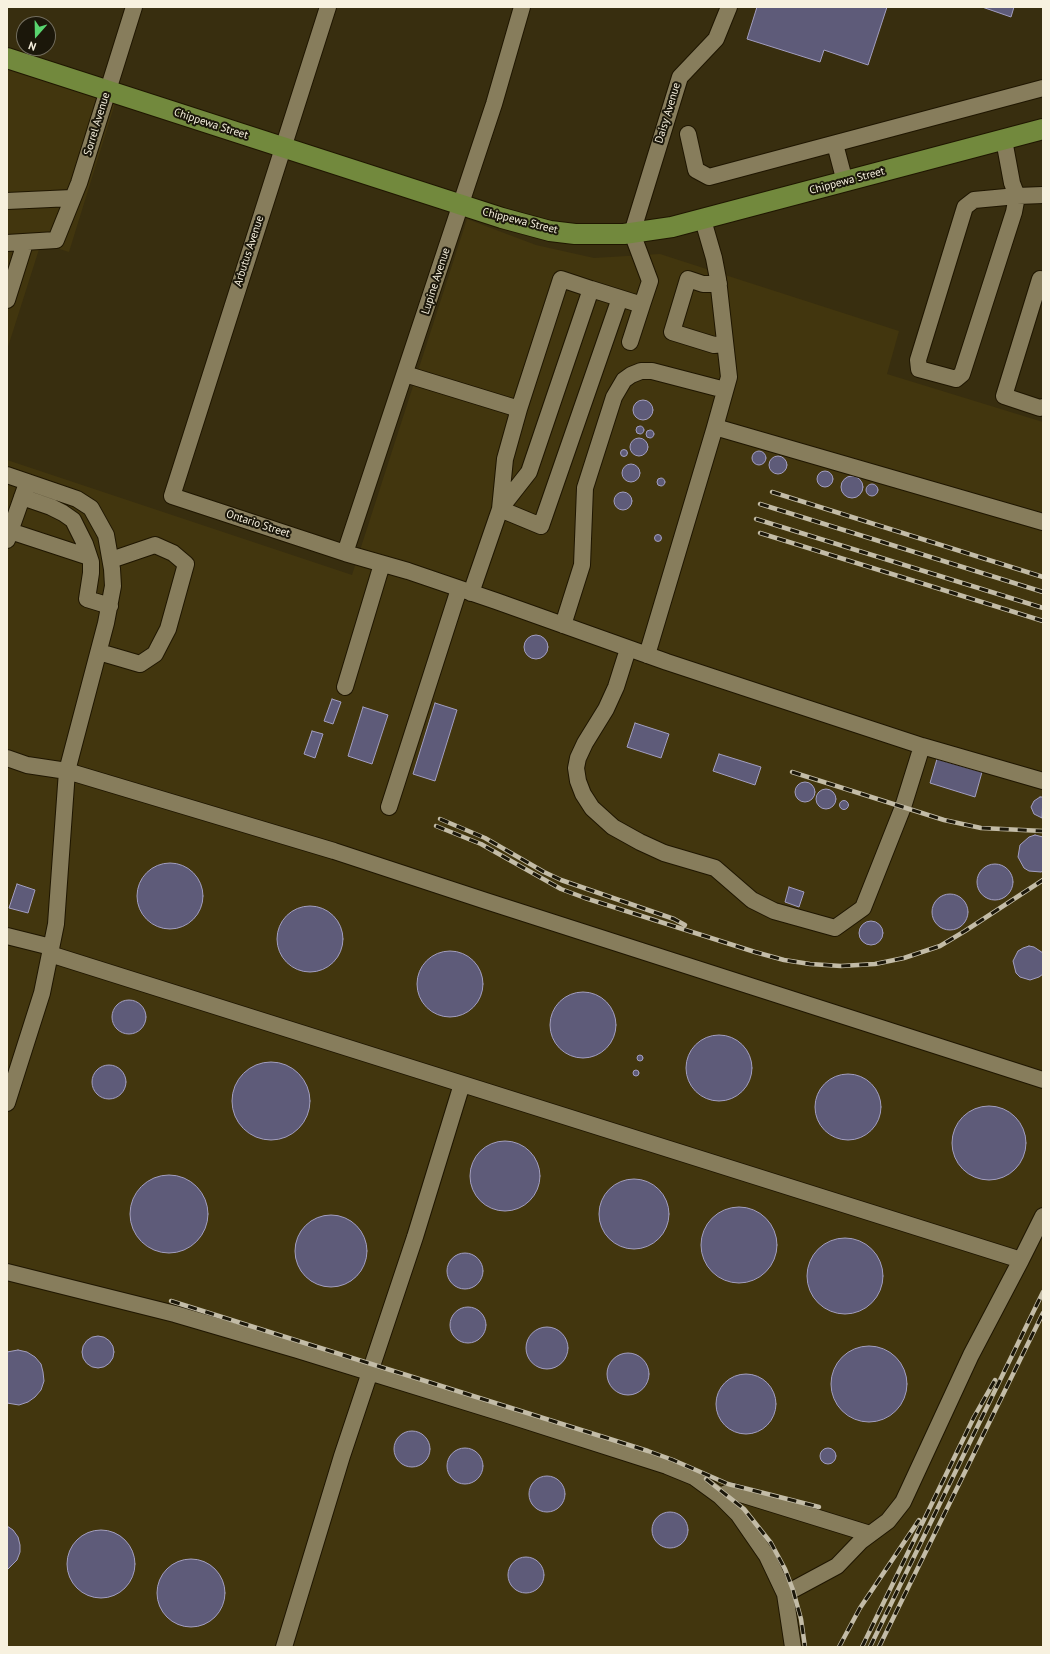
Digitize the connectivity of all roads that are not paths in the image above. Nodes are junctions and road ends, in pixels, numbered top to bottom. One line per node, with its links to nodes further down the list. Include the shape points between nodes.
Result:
1 (134, 7): 7 (street, Sorrel Avenue)
2 (328, 7): 12 (street, Arbutus Avenue)
3 (522, 7): 18 (street, Lupine Avenue)
4 (729, 7): 20 (street, Daisy Avenue, via 716,39 680,77)
5 (7, 58): 7 (main road, Chippewa Street)
6 (1043, 88): 11 (street)
7 (107, 89): 12 (main road, Chippewa Street); 16 (street, Sorrel Avenue)
8 (1043, 129): 10 (main road, Chippewa Street)
9 (688, 134): 11 (street, via 696,170 709,177)
10 (1004, 140): 13 (main road, Chippewa Street); 15 (street)
11 (834, 144): 13 (street)
12 (282, 147): 18 (main road, Chippewa Street); 38 (street, Arbutus Avenue)
13 (845, 182): 19 (main road, Chippewa Street)
14 (1043, 195): 15 (street)
15 (1017, 196): 15 (street, via 962,374 956,379 919,369 918,360 965,207 974,200)
16 (72, 198): 17 (street); 22 (street, Sorrel Avenue, via 56,240)
17 (7, 201)
18 (461, 205): 20 (main road, Chippewa Street, via 550,231 599,235); 31 (street, Lupine Avenue)
19 (703, 220): 20 (main road, Chippewa Street); 24 (street)
20 (632, 233): 28 (street, via 650,281)
21 (7, 243): 22 (street)
22 (25, 243): 27 (street)
23 (1040, 279): 33 (street, via 1004,396)
24 (719, 284): 30 (street); 30 (street, via 703,284 688,279 672,332 714,345)
25 (591, 289): 26 (street); 34 (street, via 561,279); 40 (street, via 529,472)
26 (620, 298): 28 (street); 40 (street, via 541,526)
27 (7, 300)
28 (642, 305): 29 (street)
29 (630, 342)
30 (725, 344): 32 (street, via 729,377)
31 (405, 374): 34 (street); 43 (street, Lupine Avenue)
32 (725, 390): 35 (street); 49 (street, via 652,371 632,375 621,384 614,397 586,488 582,565)
33 (1043, 407)
34 (519, 409): 40 (street, via 505,459)
35 (715, 427): 41 (street); 52 (street)
36 (7, 475): 37 (street)
37 (27, 482): 39 (street); 45 (street, via 77,499 91,508 106,535)
38 (172, 496): 43 (street, Ontario Street)
39 (22, 498): 42 (street); 44 (street, via 51,507 73,520)
40 (500, 509): 47 (street)
41 (1043, 522)
42 (9, 536): 44 (street)
43 (345, 553): 46 (street, Ontario Street)
44 (89, 557): 48 (street, via 91,573 87,599)
45 (111, 560): 48 (street, via 114,586); 51 (street, via 155,545 172,553 186,564 168,629 155,654 140,664)
46 (382, 564): 47 (street, Ontario Street); 53 (street)
47 (465, 591): 49 (street, Ontario Street); 58 (street)
48 (110, 606): 51 (street)
49 (563, 625): 50 (street, Ontario Street)
50 (628, 649): 52 (street, Ontario Street); 54 (street, via 606,709 578,758 576,768 583,794 592,808 613,827 664,853 715,868 752,900 774,911 835,928 863,908 903,807)
51 (98, 652): 56 (street)
52 (647, 655): 54 (street, Ontario Street)
53 (345, 687)
54 (922, 746): 57 (street, Ontario Street)
55 (7, 758): 56 (street, via 27,765)
56 (67, 771): 60 (street, via 56,924); 61 (street, via 334,851)
57 (1043, 781)
58 (389, 807)
59 (7, 936): 60 (street)
60 (51, 950): 62 (street); 63 (street, via 42,993)
61 (1043, 1080)
62 (462, 1084): 65 (street); 67 (street, via 415,1237)
63 (7, 1103)
64 (1043, 1216): 65 (street)
65 (1021, 1260): 69 (street, via 971,1355 903,1502 888,1521)
66 (7, 1272): 67 (street, via 175,1314)
67 (369, 1372): 68 (street, via 667,1466 694,1477); 71 (street)
68 (720, 1496): 69 (street, via 731,1491); 70 (street, via 738,1514 767,1556)
69 (870, 1534): 70 (street, via 837,1566)
70 (785, 1594): 72 (street)
71 (284, 1647)
72 (793, 1647)

